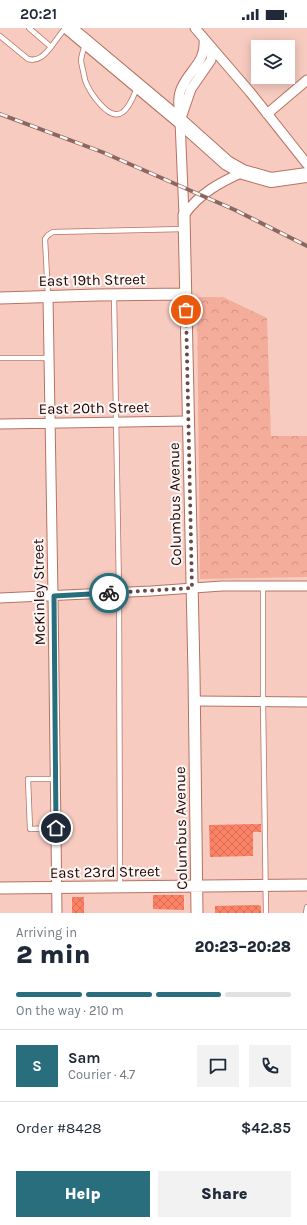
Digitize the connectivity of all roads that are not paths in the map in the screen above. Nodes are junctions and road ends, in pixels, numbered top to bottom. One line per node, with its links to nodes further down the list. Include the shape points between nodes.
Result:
1 (29, 28): 8 (lane)
2 (65, 28): 8 (lane)
3 (69, 28): 7 (main road)
4 (195, 28): 6 (street)
5 (0, 36): 8 (lane, via 32,60 40,58)
6 (204, 39): 9 (street); 13 (street, via 202,56 181,88 178,102)
7 (85, 42): 11 (main road); 11 (lane, via 81,60 86,80 99,104 112,114 124,112)
8 (51, 47)
9 (212, 49): 12 (street); 13 (street, Columbus Avenue, via 211,60 191,89)
10 (307, 80): 12 (street)
11 (138, 86): 13 (main road)
12 (267, 114): 14 (street)
13 (180, 121): 15 (main road, via 227,163); 17 (street, Columbus Avenue)
14 (307, 164)
15 (243, 172): 16 (main road, via 271,180); 17 (street, via 218,183 191,205)
16 (307, 175)
17 (184, 215): 18 (street, Columbus Avenue)
18 (184, 229): 20 (street, Columbus Avenue); 21 (lane, via 53,232 45,239)
19 (114, 294): 20 (street, East 19th Street); 21 (street, East 19th Street); 26 (lane)
20 (186, 294): 25 (street, Columbus Avenue)
21 (48, 296): 22 (street, East 19th Street); 24 (street, McKinley Street)
22 (0, 298)
23 (0, 358): 24 (lane)
24 (49, 358): 27 (street, McKinley Street)
25 (188, 421): 26 (street, East 20th Street); 31 (street, Columbus Avenue)
26 (116, 422): 27 (street, East 20th Street); 32 (lane)
27 (50, 423): 28 (street, East 20th Street); 33 (street, McKinley Street)
28 (0, 424)
29 (263, 586): 30 (street); 31 (street); 36 (lane)
30 (307, 586)
31 (192, 588): 32 (street); 35 (street, Columbus Avenue)
32 (119, 593): 33 (street); 43 (lane)
33 (54, 596): 34 (street); 38 (street, McKinley Street)
34 (0, 598)
35 (194, 701): 36 (street); 40 (street, Columbus Avenue)
36 (263, 702): 37 (street); 41 (lane)
37 (307, 702)
38 (56, 779): 39 (street, McKinley Street); 39 (lane, via 28,779 30,829)
39 (56, 828): 44 (street, McKinley Street)
40 (197, 885): 41 (street, East 23rd Street); 43 (street, East 23rd Street); 48 (street, Columbus Avenue)
41 (266, 885): 42 (street, East 23rd Street); 49 (lane)
42 (307, 885)
43 (120, 886): 44 (street, East 23rd Street)
44 (57, 887): 45 (street, East 23rd Street); 47 (street, McKinley Street)
45 (0, 888)
46 (307, 907): 50 (lane)
47 (57, 913)
48 (197, 913)
49 (266, 913)
50 (306, 913)

